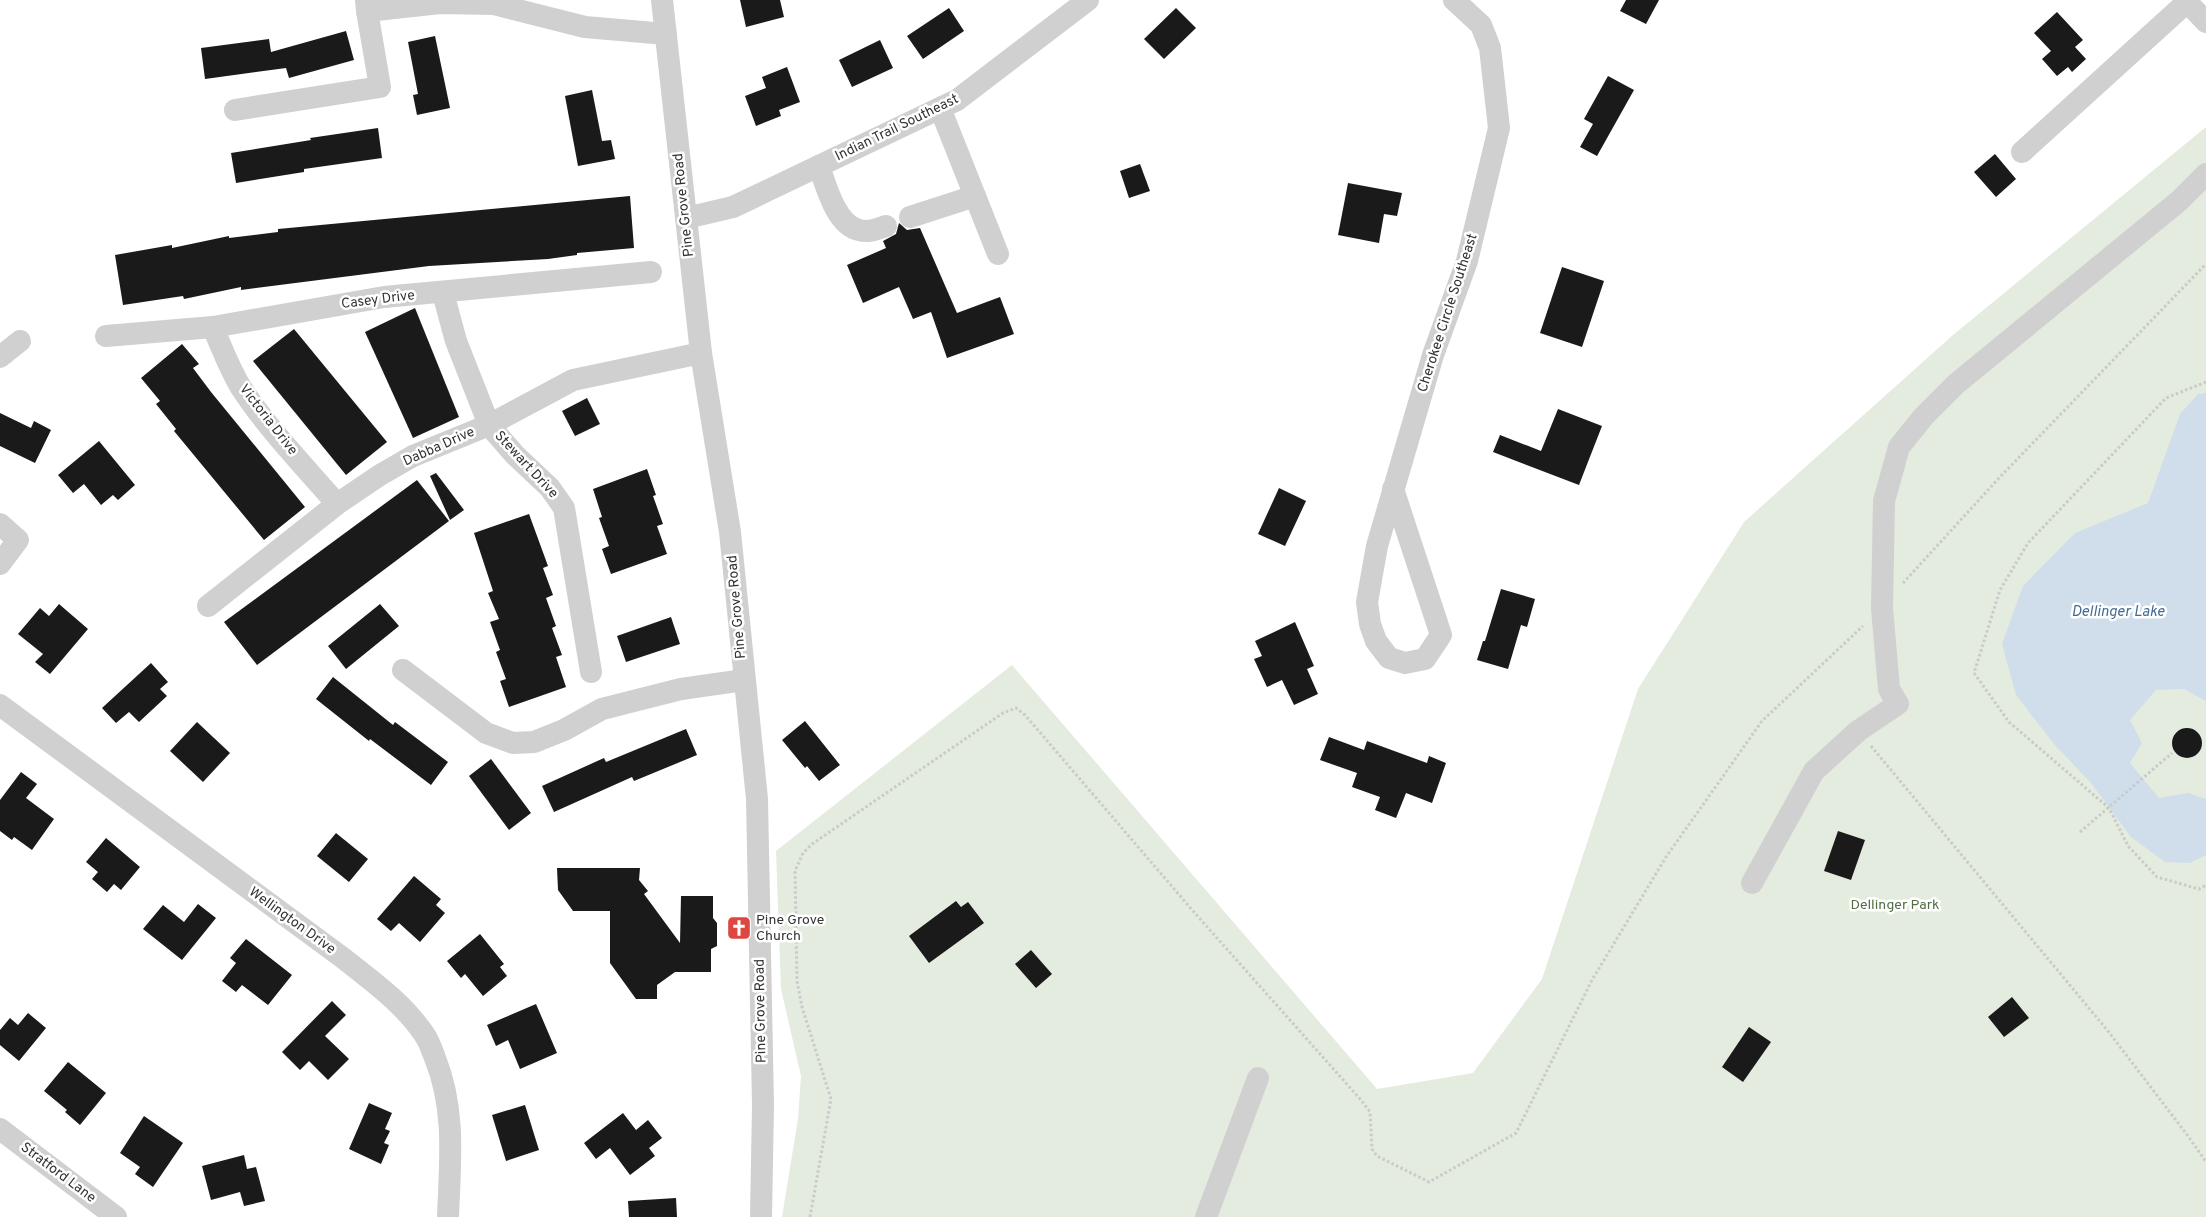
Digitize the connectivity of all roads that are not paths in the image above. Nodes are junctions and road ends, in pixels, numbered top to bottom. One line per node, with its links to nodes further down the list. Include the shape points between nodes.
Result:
1 (662, 0): 7 (street, Pine Grove Road)
2 (1088, 0): 8 (street, Indian Trail Southeast, via 957,100)
3 (1454, 0): 26 (street, Cherokee Circle Southeast, via 1481,25 1490,48 1499,128 1467,261 1433,355)
4 (2186, 1): 6 (street); 10 (street)
5 (367, 6): 7 (street, via 494,4 585,27); 9 (street, via 380,87)
6 (2206, 22)
7 (666, 34): 15 (street, Pine Grove Road)
8 (940, 108): 11 (street, Indian Trail Southeast); 13 (street)
9 (235, 110)
10 (2022, 152)
11 (819, 166): 15 (street, Indian Trail Southeast, via 733,207); 16 (street, via 836,211 849,225 871,231)
12 (2206, 174): 35 (street, via 2179,201 1956,384 1924,416 1899,448 1884,501 1882,608 1889,689 1898,704 1858,731 1814,771)
13 (975, 196): 14 (street); 17 (street)
14 (910, 217)
15 (686, 218): 23 (street, Pine Grove Road)
16 (886, 226)
17 (998, 254)
18 (651, 272): 19 (street, Casey Drive)
19 (444, 293): 20 (street, Casey Drive, via 384,297); 25 (street, Stewart Drive, via 456,340)
20 (213, 327): 21 (street, Casey Drive); 27 (street, Victoria Drive, via 241,387)
21 (106, 336)
22 (20, 341): 24 (street)
23 (701, 353): 25 (street, Dabba Drive, via 573,380); 33 (street, Pine Grove Road, via 730,532)
24 (0, 357)
25 (489, 425): 27 (street, Dabba Drive, via 414,456); 32 (street, Stewart Drive, via 550,488 564,508)
26 (1394, 489): 26 (street, Cherokee Circle Southeast, via 1377,546 1367,602 1376,642 1389,658 1405,663 1425,659 1441,635)
27 (337, 504): 30 (street, Dabba Drive)
28 (0, 524): 29 (street, via 18,540)
29 (0, 564)
30 (208, 606)
31 (403, 670): 33 (street, via 486,733 513,743 534,742 602,709 682,689)
32 (591, 672)
33 (744, 680): 40 (street, Pine Grove Road, via 757,799 763,1105)
34 (0, 706): 39 (street, Wellington Drive, via 343,958 404,1010 425,1035 444,1080 452,1129)
35 (1752, 883)
36 (1258, 1078): 41 (street)
37 (0, 1129): 38 (street, Stratford Lane)
38 (116, 1217)
39 (448, 1217)
40 (761, 1217)
41 (1206, 1217)

